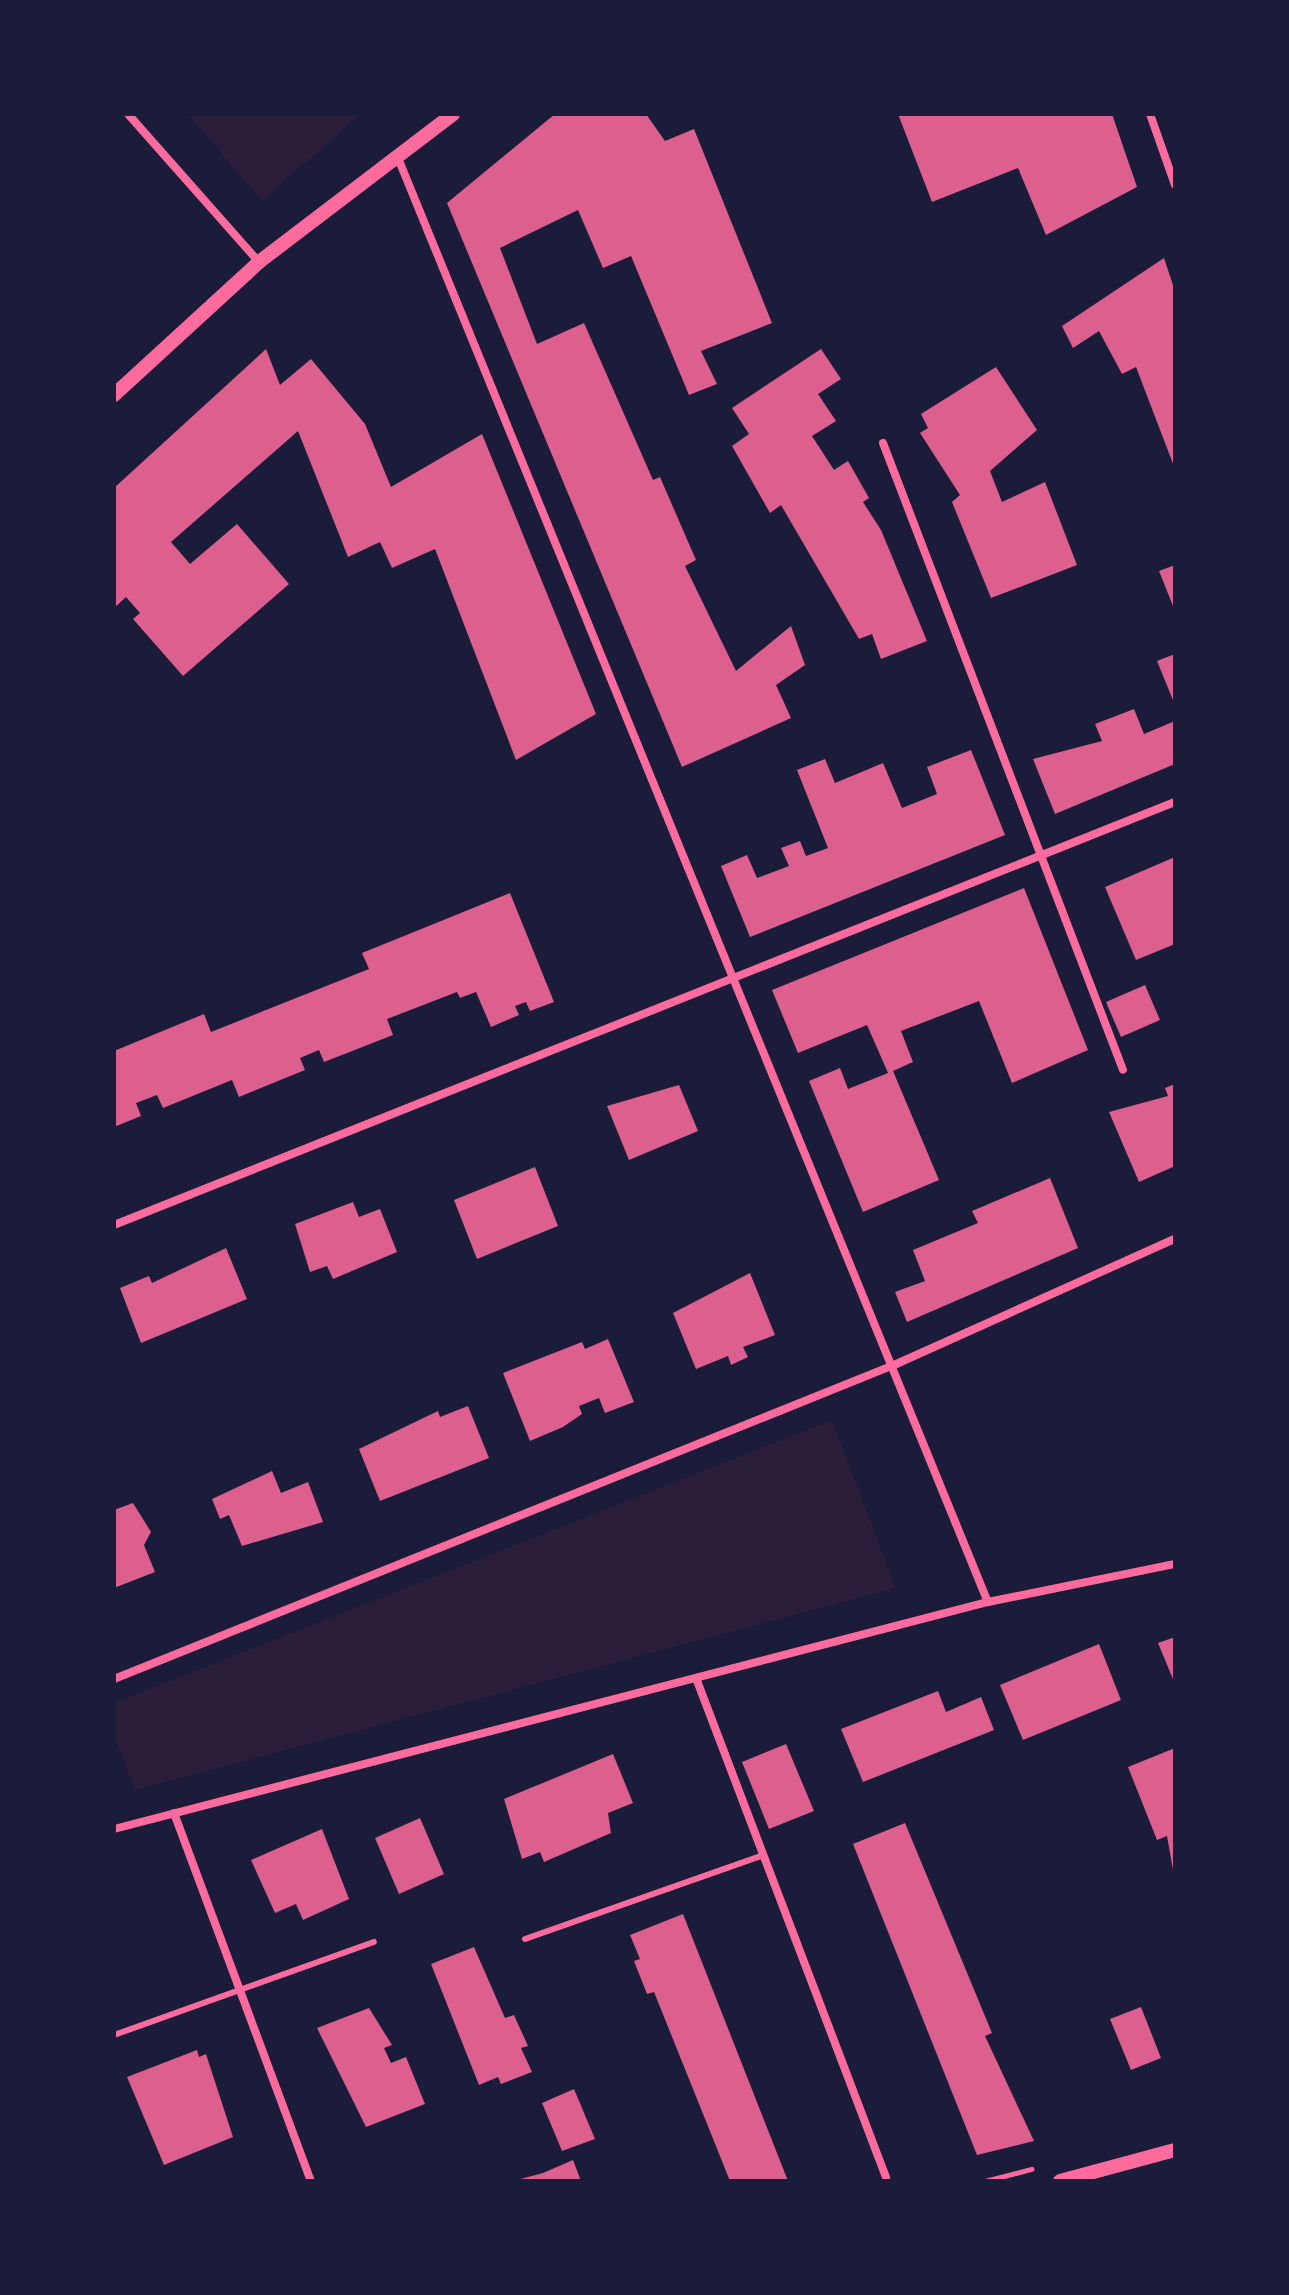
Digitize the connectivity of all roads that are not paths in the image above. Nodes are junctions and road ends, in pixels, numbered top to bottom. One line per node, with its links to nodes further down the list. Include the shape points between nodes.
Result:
1 (128, 114): 6 (street)
2 (453, 114): 4 (street)
3 (1150, 114): 5 (street)
4 (398, 158): 6 (street); 11 (street)
5 (1175, 185)
6 (259, 262): 7 (street)
7 (114, 395)
8 (883, 443): 10 (street)
9 (1175, 802): 10 (street)
10 (1046, 855): 11 (street); 12 (street)
11 (737, 981): 13 (street); 15 (street)
12 (1123, 1070)
13 (114, 1225)
14 (1175, 1239): 15 (street)
15 (894, 1365): 17 (street); 19 (street)
16 (1175, 1564): 17 (street, via 1154,1562)
17 (988, 1602): 18 (street)
18 (696, 1678): 20 (street); 22 (street)
19 (114, 1679)
20 (174, 1813): 21 (street); 25 (street)
21 (114, 1829)
22 (763, 1855): 23 (lane); 28 (street)
23 (525, 1939)
24 (374, 1942): 25 (lane)
25 (239, 1988): 26 (lane); 29 (street)
26 (114, 2035)
27 (1175, 2150): 30 (street)
28 (886, 2177)
29 (311, 2181)
30 (1060, 2181)

